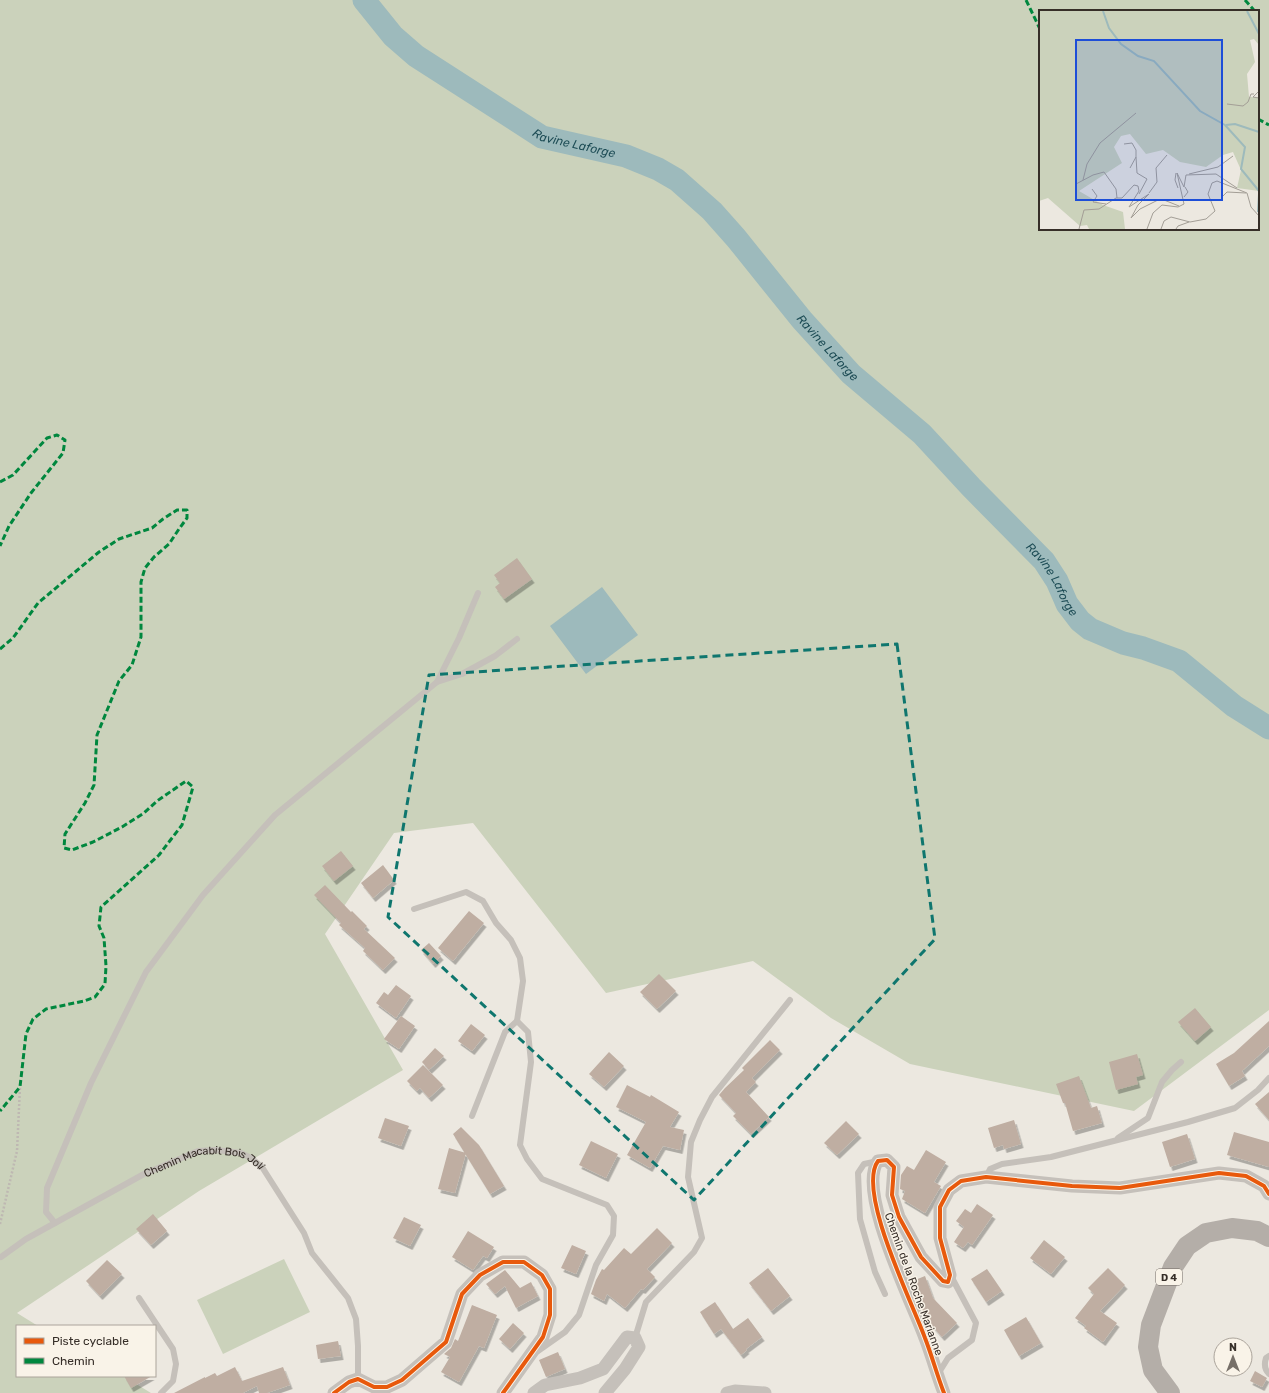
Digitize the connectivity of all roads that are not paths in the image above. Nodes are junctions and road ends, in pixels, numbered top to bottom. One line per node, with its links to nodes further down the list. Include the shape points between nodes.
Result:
1 (478, 593): 3 (lane)
2 (517, 639): 3 (lane, via 495,656 462,674)
3 (437, 682): 14 (lane, via 275,815 204,894 146,972 91,1083 47,1188 46,1212)
4 (414, 909): 6 (lane, via 466,892 483,901 520,958 523,980)
5 (790, 1000): 20 (lane, via 712,1097 700,1120 691,1142 688,1177 702,1238 694,1252 646,1302)
6 (517, 1021): 9 (lane, via 505,1032); 22 (lane, via 528,1032 531,1062 520,1145 542,1179 607,1205 614,1216 613,1235 596,1264 579,1315 565,1332)
7 (1181, 1062): 10 (lane, via 1162,1082 1148,1118)
8 (1269, 1078): 10 (lane, via 1235,1108)
9 (472, 1116)
10 (1113, 1141): 12 (lane, via 1052,1157 1002,1164 990,1169)
11 (878, 1161): 17 (street, Chemin de la Roche Marianne, via 887,1160 894,1167 894,1202 899,1217 921,1258 942,1281 948,1282); 18 (lane, via 864,1164 858,1173 860,1219 875,1272); 24 (street, Chemin de la Roche Marianne, via 874,1167 874,1198 882,1227)
12 (986, 1177): 13 (street, via 1120,1188 1219,1173 1246,1176 1264,1186); 17 (street, via 961,1181 949,1190 940,1208 940,1238)
13 (1269, 1194)
14 (55, 1223): 16 (lane, Chemin Macabit Bois Joli); 25 (lane, Chemin Macabit Bois Joli, via 144,1174 198,1152 216,1150 241,1153 251,1158 262,1167 304,1233 312,1253 348,1298 356,1319)
15 (1269, 1237): 34 (main road, D 4, via 1257,1231 1232,1228 1206,1233 1187,1246 1173,1267 1151,1325 1148,1347 1153,1370)
16 (1, 1257)
17 (950, 1275): 24 (lane, via 976,1324 972,1340 948,1358)
18 (885, 1294)
19 (139, 1298): 26 (lane, via 173,1349 176,1364 173,1381)
20 (635, 1338): 29 (street, via 627,1337 602,1369 580,1378 545,1385); 30 (street, via 639,1347 625,1370)
21 (1269, 1356): 23 (lane, via 1264,1364)
22 (526, 1360): 25 (street, via 543,1337 550,1315 550,1289 542,1275 524,1262 503,1262 480,1275 462,1294 446,1342 402,1380 387,1387 374,1387); 28 (street)
23 (1269, 1374)
24 (938, 1375): 33 (street, Chemin de la Roche Marianne)
25 (358, 1379): 27 (street)
26 (161, 1393)
27 (334, 1393)
28 (503, 1393)
29 (534, 1393)
30 (605, 1393)
31 (727, 1393): 32 (street)
32 (765, 1393)
33 (944, 1393)
34 (1170, 1393)

